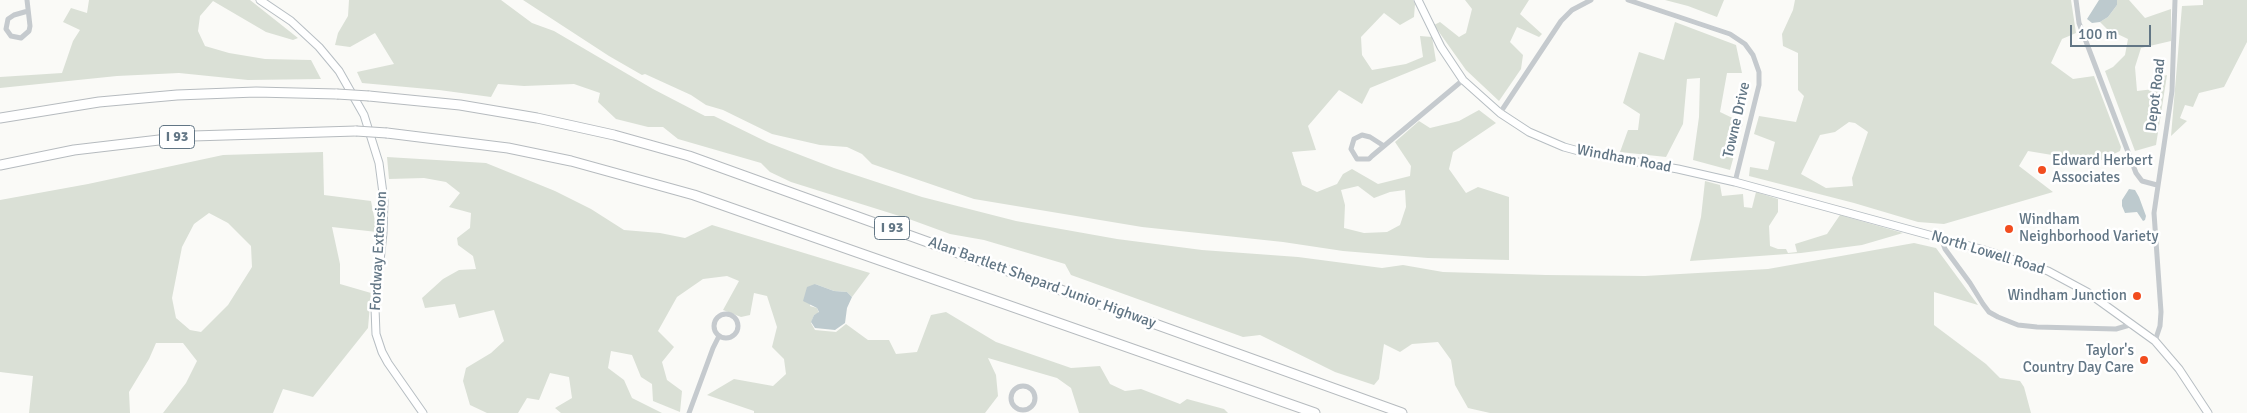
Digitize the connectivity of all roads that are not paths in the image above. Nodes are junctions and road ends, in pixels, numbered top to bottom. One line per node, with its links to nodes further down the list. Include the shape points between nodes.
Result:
1 (27, 0): 8 (street)
2 (260, 0): 22 (street, Fordway Extension, via 291,21 319,47 339,71 364,115 379,164 384,201 375,308 376,334 388,363)
3 (1418, 0): 9 (street, Windham Road, via 1441,47)
4 (1591, 0): 10 (street, via 1560,21)
5 (1628, 0): 14 (street, Towne Drive, via 1730,34 1746,44 1753,55 1759,72 1759,85)
6 (2076, 0): 15 (street, via 2079,23 2136,173 2142,181)
7 (2175, 0): 15 (street, Depot Road, via 2172,91)
8 (28, 11): 8 (street, via 8,19 6,29 11,36 18,38 28,34)
9 (1463, 80): 10 (street, Windham Road); 12 (street)
10 (1500, 114): 14 (street, Windham Road, via 1571,149)
11 (0, 118): 25 (highway, Alan Bartlett Shepard Junior Highway / I 93, bridge, via 99,102 256,92 369,96 460,105 537,118 689,156)
12 (1384, 146): 12 (street, via 1362,135 1352,142 1351,149 1354,156 1365,160)
13 (0, 165): 24 (highway, Alan Bartlett Shepard Junior Highway / I 93, bridge, via 74,150 193,136 356,131 508,148 571,161 694,195)
14 (1735, 182): 16 (street, Windham Road)
15 (2157, 185): 20 (street, Depot Road, via 2154,223 2161,312)
16 (1891, 224): 17 (street, North Lowell Road)
17 (1941, 238): 18 (street, North Lowell Road, via 2048,271 2087,292); 18 (street, via 1982,304 1998,317 2018,325 2037,327 2116,329)
18 (2133, 324): 20 (street, North Lowell Road)
19 (719, 336): 19 (street, via 714,327 716,320 725,314 732,316 738,325 736,332 729,338); 23 (street)
20 (2155, 341): 26 (street, North Lowell Road, via 2179,369)
21 (1027, 411): 21 (street, via 1016,408 1011,399 1014,389 1021,386 1028,386 1035,395 1033,405)
22 (423, 413)
23 (689, 413)
24 (1315, 413)
25 (1402, 413)
26 (2208, 413)

